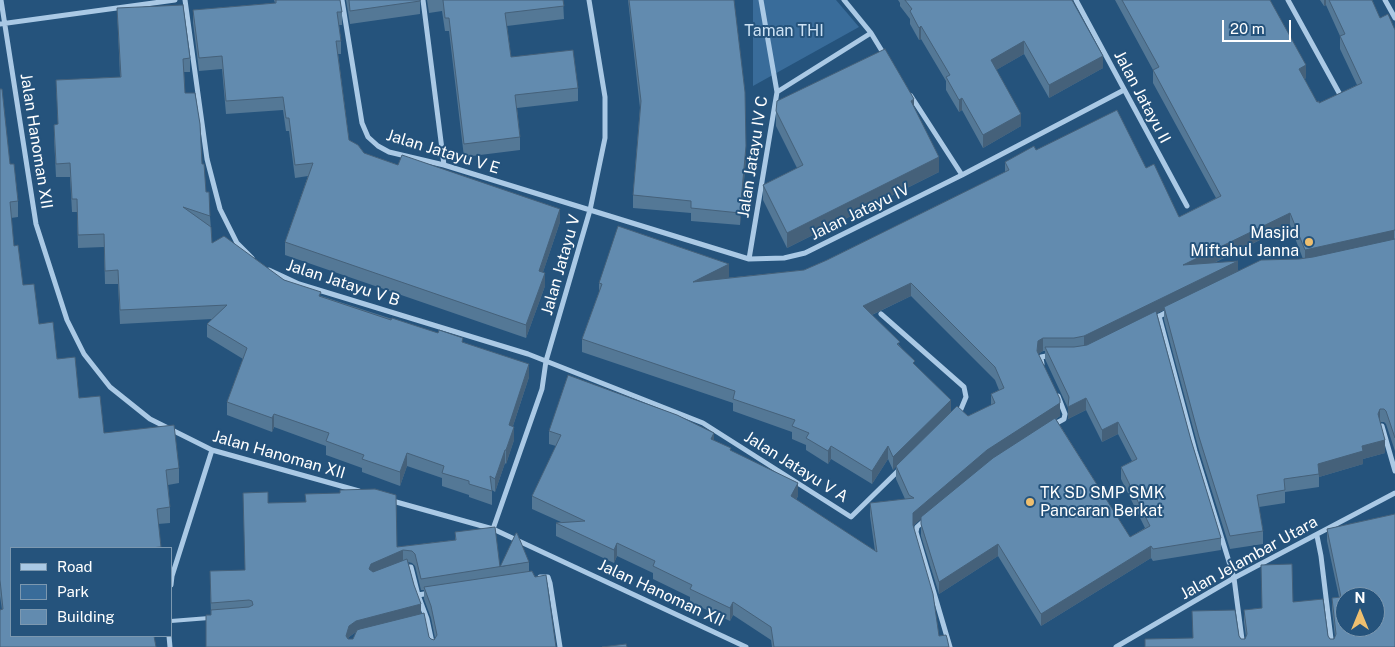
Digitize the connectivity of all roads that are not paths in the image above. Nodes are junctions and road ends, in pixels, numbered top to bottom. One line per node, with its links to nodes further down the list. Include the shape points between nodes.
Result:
1 (1, 0): 13 (street, Jalan Hanoman XII)
2 (175, 0): 13 (street)
3 (185, 0): 25 (street, via 207,159 220,209 236,243)
4 (342, 0): 20 (street, Jalan Jatayu V E, via 362,123 368,137 389,152)
5 (423, 0): 20 (street)
6 (589, 0): 23 (street, Jalan Jatayu V, via 605,97 605,138)
7 (761, 0): 17 (street, Jalan Jatayu IV C)
8 (844, 0): 14 (street)
9 (1076, 0): 16 (street, Jalan Jatayu II)
10 (1288, 0): 19 (street)
11 (1385, 0): 12 (street)
12 (1395, 18)
13 (3, 24): 38 (street, Jalan Hanoman XII, via 36,224 66,320 84,354 110,387 150,420)
14 (871, 34): 15 (street); 17 (street)
15 (887, 58)
16 (1124, 90): 21 (street, Jalan Jatayu IV); 22 (street, Jalan Jatayu II)
17 (777, 92): 24 (street, Jalan Jatayu IV C)
18 (908, 92): 21 (street)
19 (1343, 100)
20 (444, 165): 23 (street, Jalan Jatayu V E)
21 (962, 175): 24 (street, Jalan Jatayu IV, via 805,253 784,258)
22 (1187, 206)
23 (590, 210): 24 (street, Jalan Jatayu IV); 32 (street, Jalan Jatayu V)
24 (749, 259)
25 (256, 261)
26 (263, 267): 32 (street, Jalan Jatayu V B, via 299,284)
27 (1176, 308): 29 (street)
28 (881, 314): 35 (street, via 964,387 966,397)
29 (1159, 316): 30 (street); 50 (street, via 1195,451)
30 (1143, 324)
31 (1059, 355): 33 (street, via 1041,357)
32 (546, 361): 39 (street, Jalan Jatayu V A, via 703,423 851,517); 45 (street, Jalan Jatayu V, via 542,389)
33 (1045, 370)
34 (1053, 386): 37 (street, via 1065,414 1064,419)
35 (954, 416)
36 (1382, 426): 40 (street)
37 (1047, 429)
38 (212, 450): 41 (street, Jalan Hanoman XII); 48 (street)
39 (906, 463)
40 (1395, 471)
41 (362, 492)
42 (1395, 493): 46 (street, Jalan Jelambar Utara)
43 (380, 497): 45 (street, Jalan Hanoman XII)
44 (932, 515): 61 (street, via 917,527 917,536)
45 (493, 528): 60 (street, Jalan Hanoman XII)
46 (1317, 536): 50 (street, Jalan Jelambar Utara); 64 (street)
47 (397, 569): 52 (street, via 412,567)
48 (172, 576)
49 (533, 578): 59 (street, via 548,578 550,583)
50 (1234, 578): 57 (street, Jalan Jelambar Utara); 63 (street)
51 (438, 592): 52 (street)
52 (418, 595): 54 (street)
53 (210, 618): 55 (lane)
54 (427, 619): 56 (street); 58 (street)
55 (172, 621)
56 (418, 621)
57 (1125, 645): 62 (street, Jalan Jelambar Utara)
58 (433, 647)
59 (560, 647)
60 (746, 647)
61 (950, 647)
62 (1116, 647)
63 (1244, 647)
64 (1332, 647)

